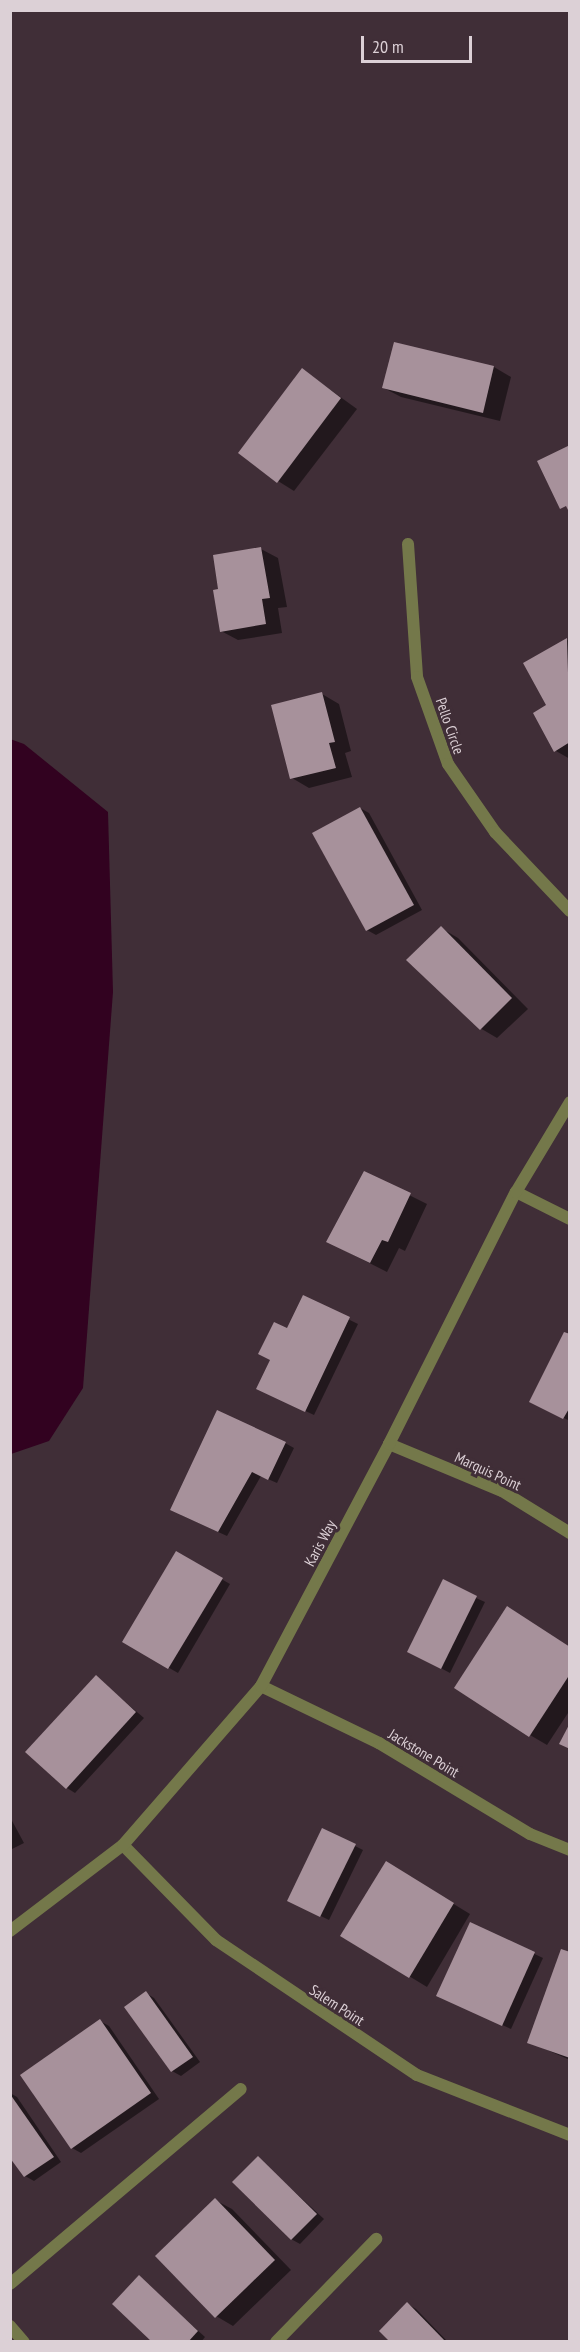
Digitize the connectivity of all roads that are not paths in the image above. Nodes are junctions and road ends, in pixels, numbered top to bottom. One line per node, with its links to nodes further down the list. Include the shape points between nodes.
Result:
1 (408, 544): 2 (street, Pello Circle, via 417,677 447,764 495,832)
2 (570, 911)
3 (570, 1102): 4 (street, Karis Way)
4 (516, 1192): 5 (street); 6 (street, Karis Way)
5 (570, 1219)
6 (389, 1444): 7 (street, Marquis Point, via 502,1491); 8 (street, Karis Way)
7 (570, 1533)
8 (261, 1686): 9 (street, Karis Way); 10 (street, Jackstone Point, via 379,1743 530,1834)
9 (123, 1845): 11 (street, Karis Way); 13 (street, Salem Point, via 216,1940 417,2075)
10 (570, 1850)
11 (10, 1931)
12 (241, 2089): 15 (street)
13 (570, 2135)
14 (376, 2240): 18 (street)
15 (10, 2284)
16 (10, 2326): 17 (street)
17 (24, 2342)
18 (276, 2342)

